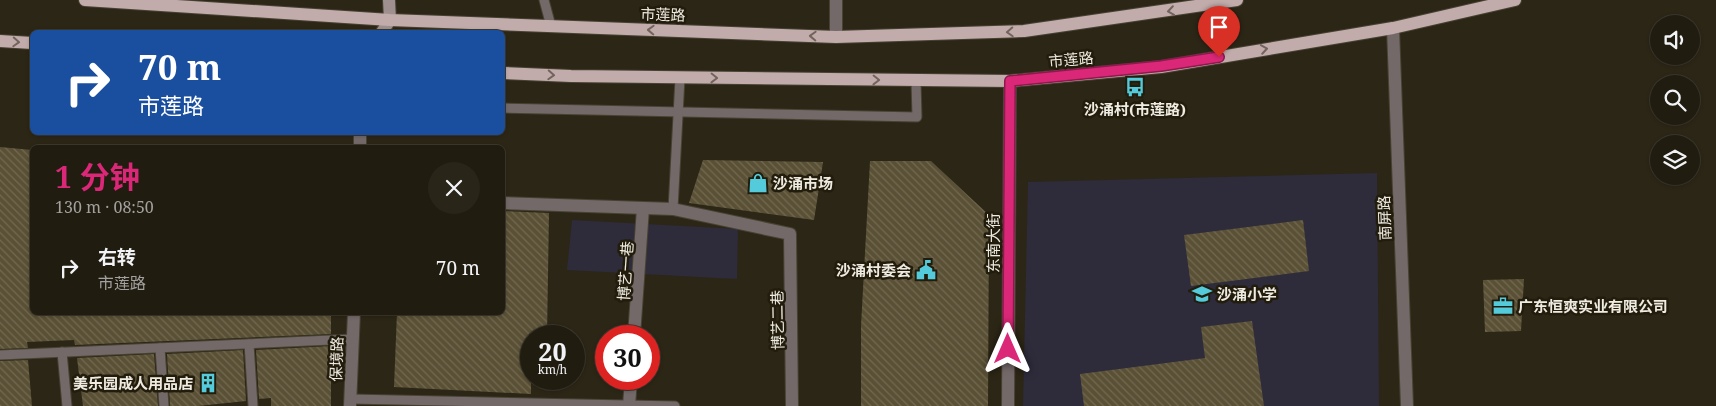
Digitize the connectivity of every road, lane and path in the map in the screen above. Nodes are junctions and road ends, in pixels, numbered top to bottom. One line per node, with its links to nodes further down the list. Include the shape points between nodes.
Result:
1 (85, 0): 7 (main road, 市莲路)
2 (390, 0): 7 (street)
3 (544, 0): 8 (lane)
4 (836, 0): 11 (street)
5 (1237, 0): 11 (main road, 市莲路, one-way to 11, via 1024,32)
6 (1515, 0): 9 (main road, 市莲路)
7 (390, 20): 8 (main road, 市莲路); 10 (street)
8 (551, 26): 11 (main road, 市莲路, one-way to 8)
9 (1393, 28): 17 (main road, 市莲路, one-way to 9, via 1161,66); 39 (street, 南屏路)
10 (383, 30)
11 (836, 37)
12 (0, 41): 13 (main road, one-way to 13)
13 (30, 43)
14 (505, 73): 15 (main road, 市莲路, one-way to 15)
15 (680, 78): 16 (main road, 市莲路, one-way to 16); 22 (lane)
16 (916, 81): 17 (main road, 市莲路); 18 (lane, via 917,117)
17 (1010, 81): 38 (street, 东南大街)
18 (505, 108)
19 (505, 204): 22 (lane)
20 (505, 204): 21 (street)
21 (643, 208): 22 (street); 24 (lane, 博艺一巷)
22 (673, 209): 37 (lane, 博艺二巷, via 790,234)
23 (354, 315): 25 (street, 保境路)
24 (635, 325)
25 (353, 339): 26 (lane); 31 (street, 保境路)
26 (250, 344): 27 (lane); 34 (lane)
27 (160, 348): 28 (lane); 33 (lane)
28 (62, 352): 29 (lane); 32 (lane)
29 (0, 355)
30 (630, 390): 35 (lane)
31 (350, 402): 35 (lane)
32 (67, 406)
33 (164, 406)
34 (254, 406)
35 (629, 406): 36 (lane)
36 (675, 406)
37 (792, 406)
38 (1008, 406)
39 (1407, 406)

